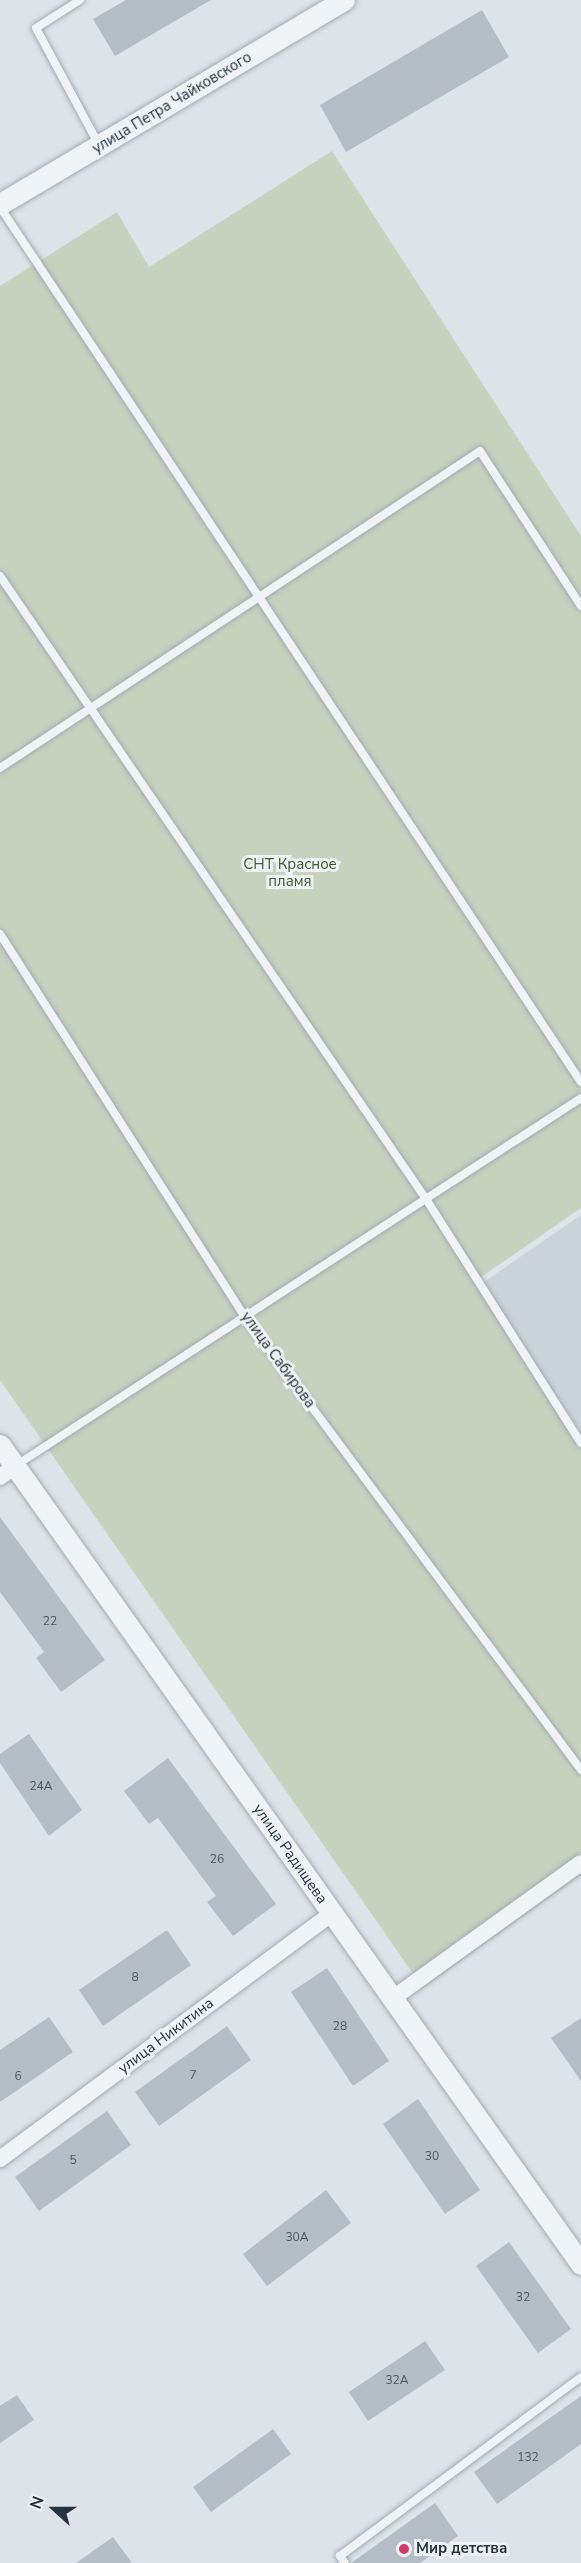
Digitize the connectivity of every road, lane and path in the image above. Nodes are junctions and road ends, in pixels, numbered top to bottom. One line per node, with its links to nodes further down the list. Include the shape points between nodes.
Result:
1 (80, 0): 3 (lane, via 36,28)
2 (344, 0): 3 (street, улица Петра Чайковского)
3 (99, 146): 4 (street, улица Петра Чайковского)
4 (0, 205): 6 (lane)
5 (0, 576): 8 (lane)
6 (258, 593): 7 (lane, via 480,451); 8 (lane); 11 (lane)
7 (581, 606)
8 (89, 707): 9 (lane); 13 (lane)
9 (0, 768)
10 (0, 934): 14 (lane, улица Сабирова)
11 (581, 1082)
12 (581, 1098): 13 (lane)
13 (426, 1199): 14 (lane); 15 (lane)
14 (245, 1317): 17 (lane); 18 (lane, улица Сабирова)
15 (581, 1443)
16 (0, 1445): 17 (street, улица Радищева)
17 (8, 1472): 20 (street, улица Радищева)
18 (581, 1770)
19 (581, 1863): 21 (street)
20 (332, 1913): 21 (street, улица Радищева); 22 (street, улица Никитина)
21 (393, 1998): 23 (street, улица Радищева)
22 (0, 2159)
23 (581, 2264)
24 (581, 2377): 25 (lane, via 340,2556)
25 (345, 2563)

